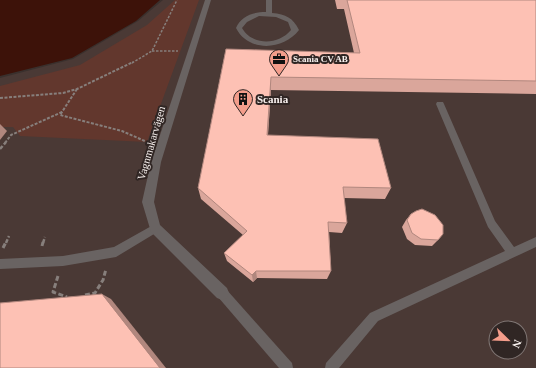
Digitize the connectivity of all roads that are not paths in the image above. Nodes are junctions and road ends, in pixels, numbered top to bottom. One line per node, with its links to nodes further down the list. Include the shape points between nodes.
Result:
1 (208, 0): 5 (street, Vagnmakarvägen, via 156,162 148,202)
2 (269, 0): 3 (street)
3 (269, 14): 3 (street, via 291,21 295,30 293,35 280,42 265,43 251,41 240,33 239,28 245,19)
4 (440, 104): 7 (lane, via 490,224)
5 (155, 228): 8 (lane, via 116,252 63,261); 9 (street)
6 (536, 242): 7 (lane)
7 (512, 253): 11 (lane, via 374,316)
8 (0, 264)
9 (222, 293): 10 (lane)
10 (287, 368)
11 (331, 368)

